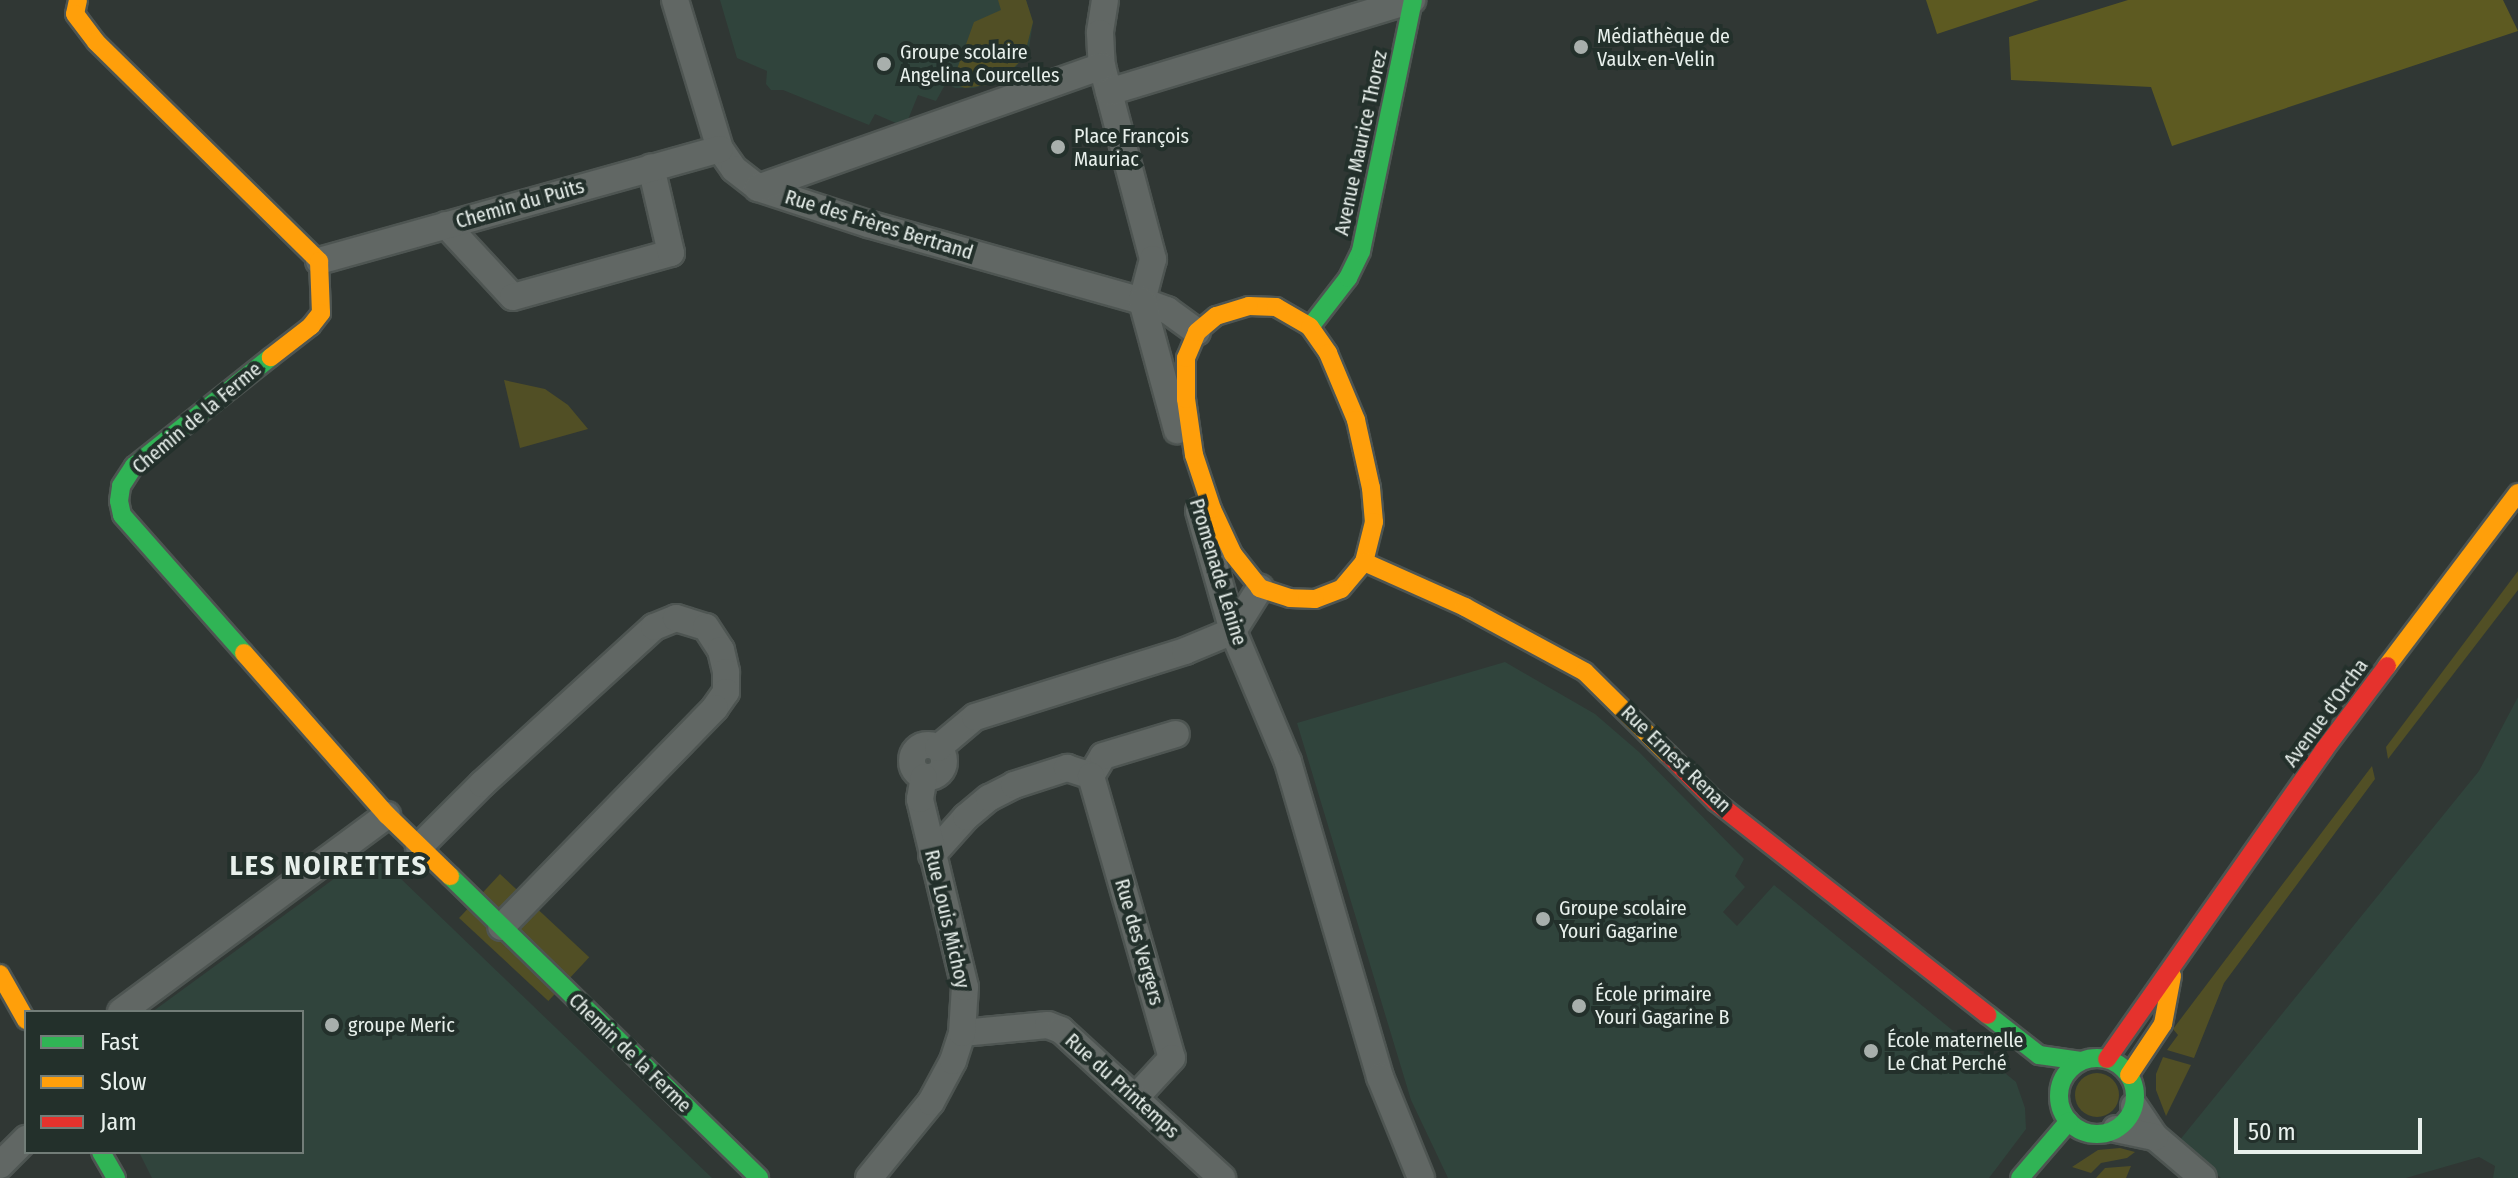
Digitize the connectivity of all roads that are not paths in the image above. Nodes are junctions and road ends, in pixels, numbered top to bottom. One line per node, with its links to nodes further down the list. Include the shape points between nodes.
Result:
1 (78, 0): 11 (street, via 75,14 96,42)
2 (675, 0): 7 (street, Rue des Frères Bertrand)
3 (1105, 0): 5 (street)
4 (1412, 0): 6 (street); 13 (street, Avenue Maurice Thorez, via 1361,251 1348,278)
5 (1102, 66): 6 (street); 9 (street)
6 (1109, 92): 12 (street, via 1153,259)
7 (720, 149): 8 (street, Chemin du Puits); 9 (street, Rue des Frères Bertrand)
8 (651, 167): 10 (street, Chemin du Puits); 10 (street, via 671,253 513,297)
9 (758, 188): 12 (street, Rue des Frères Bertrand)
10 (446, 225): 11 (street, Chemin du Puits)
11 (319, 261): 21 (street, Chemin de la Ferme, via 321,313 311,326 134,466 121,486 119,501 122,515)
12 (1142, 301): 14 (street, Rue des Frères Bertrand, via 1167,310); 18 (street, Promenade Lénine)
13 (1310, 327): 14 (street, via 1276,307 1249,306 1216,316); 16 (street, via 1356,420 1374,522)
14 (1197, 332): 17 (street, via 1186,358 1194,455 1233,554)
15 (2518, 493): 25 (street, Avenue d'Orcha, via 2324,750)
16 (1364, 562): 17 (street, via 1341,589 1315,599); 30 (street, Rue Ernest Renan, via 1465,607 1585,672 1716,802)
17 (1260, 588): 18 (street)
18 (1233, 631): 23 (street, Rue Louis Michoy, via 975,717 938,748 926,745 915,751 912,764 924,777 920,799); 47 (street, Promenade Lénine, via 1288,762 1380,1077)
19 (1176, 734): 20 (street, via 1103,756)
20 (1091, 776): 23 (street, via 1067,768 1014,785 966,817); 35 (street, Rue des Vergers, via 1172,1058)
21 (387, 815): 22 (street, Chemin de la Ferme); 27 (street)
22 (419, 847): 24 (street, Chemin de la Ferme); 24 (street, via 654,627 676,618 706,627 721,650 726,672 721,700)
23 (932, 855): 29 (street, Rue Louis Michoy, via 965,987)
24 (501, 927): 44 (street, Chemin de la Ferme)
25 (2175, 963): 31 (street, Avenue d'Orcha); 33 (street, Avenue d'Orcha, via 2163,1024)
26 (0, 974): 28 (street)
27 (124, 1010)
28 (24, 1016)
29 (962, 1033): 35 (street, Rue du Printemps, via 1048,1025 1061,1030); 45 (street, Rue Louis Michoy, via 931,1102)
30 (2039, 1055): 32 (street, Rue Ernest Renan); 34 (street, Rue Ernest Renan)
31 (2107, 1059): 32 (street); 33 (street)
32 (2081, 1061): 34 (street, via 2070,1068)
33 (2129, 1075): 36 (street)
34 (2059, 1089): 37 (street, via 2060,1106)
35 (1136, 1097): 46 (street, Rue du Printemps)
36 (2134, 1106): 38 (street); 39 (street)
37 (2069, 1121): 38 (street, via 2080,1140); 48 (street)
38 (2116, 1129): 39 (street)
39 (2155, 1137): 49 (street)
40 (24, 1141): 42 (street)
41 (102, 1154): 43 (street)
42 (0, 1165)
43 (116, 1178)
44 (759, 1178)
45 (869, 1178)
46 (1222, 1178)
47 (1421, 1178)
48 (2020, 1178)
49 (2203, 1178)

